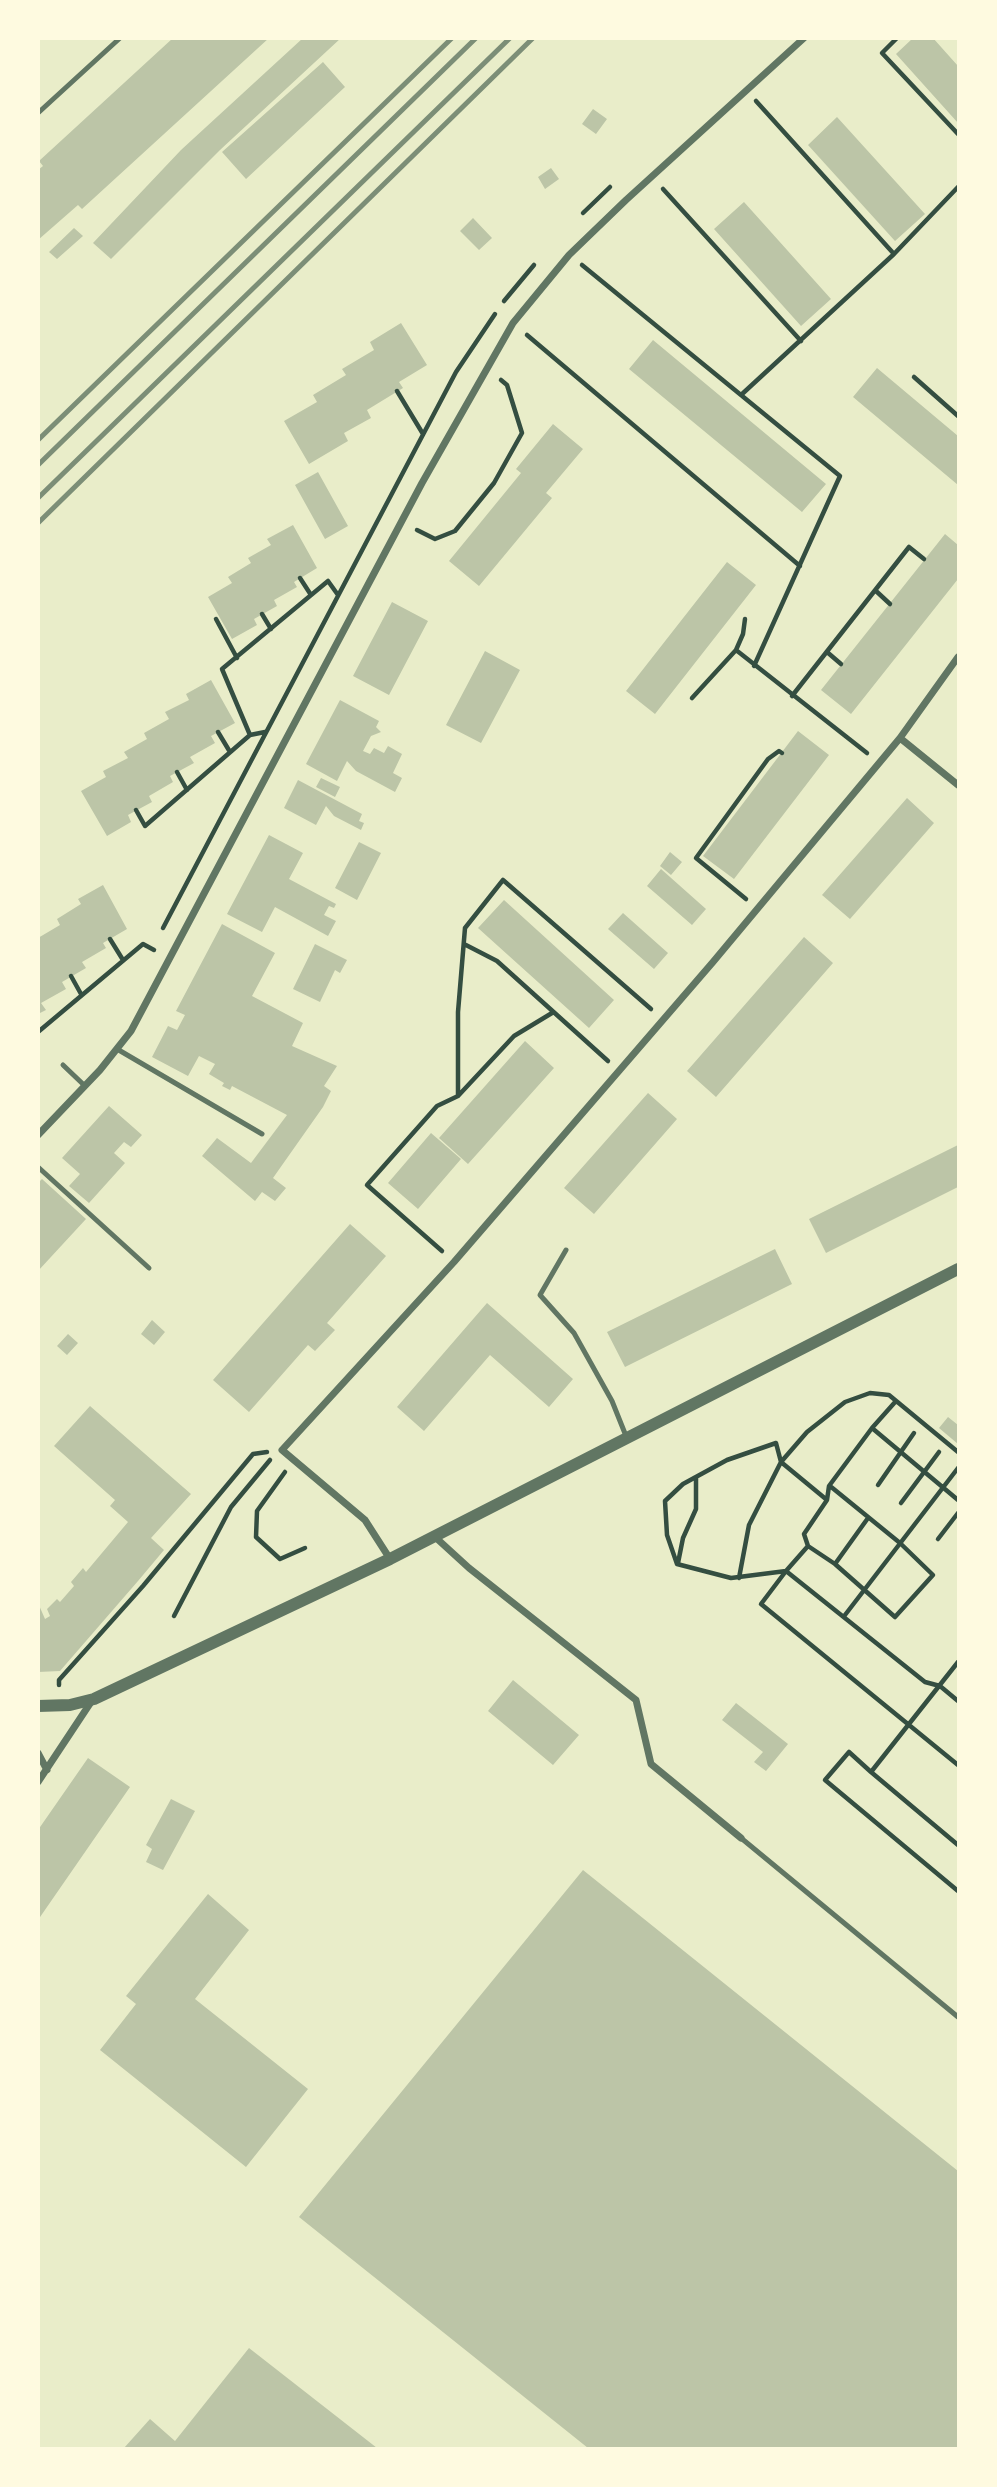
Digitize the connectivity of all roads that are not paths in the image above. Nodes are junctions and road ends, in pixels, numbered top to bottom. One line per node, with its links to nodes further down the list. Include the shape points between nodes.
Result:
1 (120, 38): 3 (lane)
2 (804, 38): 7 (street, via 569,255 513,323 400,523 131,1031)
3 (38, 113)
4 (958, 657): 5 (street)
5 (900, 738): 6 (street); 18 (street, via 454,1262 282,1450 365,1520)
6 (958, 785)
7 (117, 1049): 9 (street); 10 (lane)
8 (63, 1065): 9 (lane)
9 (85, 1086): 11 (street)
10 (262, 1134)
11 (38, 1135)
12 (38, 1167): 14 (lane)
13 (566, 1250): 16 (lane, via 540,1295 574,1333 612,1401)
14 (149, 1269)
15 (958, 1269): 16 (street)
16 (627, 1439): 17 (street)
17 (434, 1536): 18 (street); 24 (street, via 636,1700 651,1764)
18 (390, 1559): 19 (street)
19 (94, 1699): 20 (street); 22 (street)
20 (38, 1706)
21 (38, 1753): 22 (street)
22 (47, 1770): 23 (street)
23 (38, 1782)
24 (741, 1838): 25 (lane)
25 (958, 2017)

